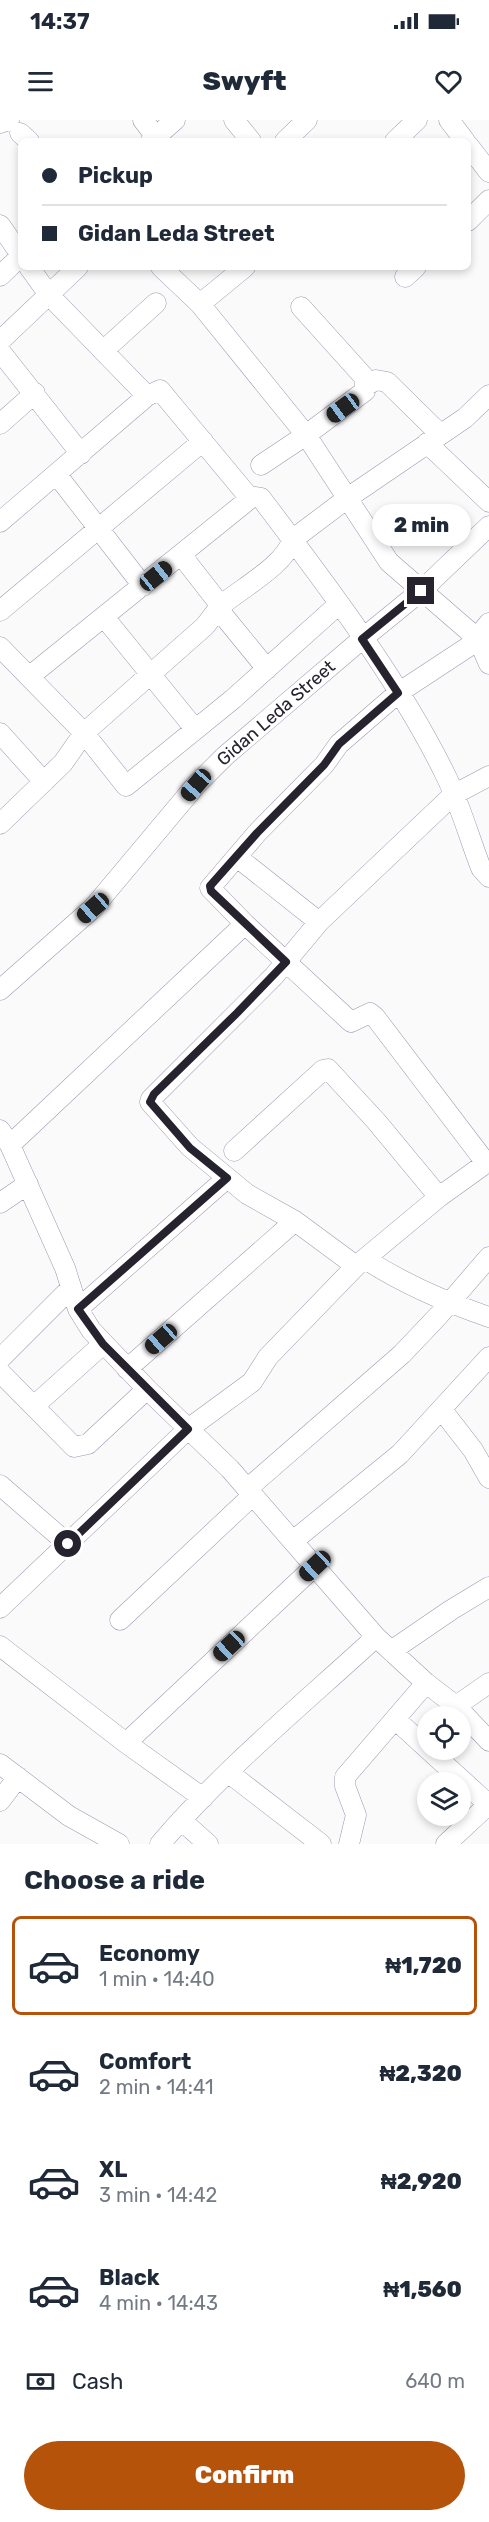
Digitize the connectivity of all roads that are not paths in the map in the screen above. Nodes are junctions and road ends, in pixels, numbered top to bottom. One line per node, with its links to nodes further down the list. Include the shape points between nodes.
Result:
1 (143, 120): 8 (street)
2 (175, 120): 9 (street)
3 (234, 120): 10 (street)
4 (308, 120): 11 (street)
5 (417, 120): 12 (street)
6 (0, 123): 7 (street)
7 (19, 131)
8 (152, 138)
9 (154, 138)
10 (249, 138)
11 (288, 138)
12 (398, 138)
13 (471, 149): 14 (street)
14 (489, 172)
15 (489, 200): 16 (street)
16 (471, 218)
17 (0, 225): 18 (street)
18 (18, 252)
19 (18, 259): 24 (street)
20 (31, 270): 25 (street)
21 (75, 270): 25 (street)
22 (164, 270): 27 (street)
23 (241, 270): 27 (street)
24 (0, 276)
25 (49, 294): 29 (street); 31 (street)
26 (156, 303): 31 (street)
27 (200, 304): 37 (street)
28 (301, 307): 32 (street, via 364,377)
29 (0, 340)
30 (0, 351): 33 (street)
31 (103, 351): 34 (street)
32 (367, 386): 37 (street); 38 (street, via 376,380 387,382)
33 (34, 393): 36 (street); 40 (street)
34 (147, 396): 39 (street, via 163,391); 40 (street)
35 (489, 396): 38 (street)
36 (0, 424)
37 (306, 435): 41 (street); 44 (street)
38 (434, 439): 44 (street); 45 (street)
39 (203, 441): 43 (street); 48 (street)
40 (81, 454): 42 (street)
41 (261, 465)
42 (57, 475): 46 (street); 48 (street)
43 (248, 496): 49 (street, via 261,498); 50 (street, via 247,501)
44 (349, 497): 49 (street); 52 (street, via 378,548)
45 (489, 502)
46 (1, 520)
47 (489, 526): 52 (street, Gidan Leda Street)
48 (99, 528): 51 (street); 55 (street)
49 (292, 540): 53 (street); 54 (street, via 290,549)
50 (182, 556): 51 (street); 54 (street)
51 (143, 586): 56 (street)
52 (421, 591): 57 (street); 58 (street, Gidan Leda Street)
53 (339, 604): 58 (street); 61 (street)
54 (220, 607): 61 (street); 62 (street, via 196,634)
55 (0, 612)
56 (104, 617): 62 (street); 63 (street)
57 (483, 631): 60 (street); 64 (street, via 459,655)
58 (362, 639): 64 (street); 77 (street, Gidan Leda Street, via 225,756 93,908)
59 (0, 647): 63 (street)
60 (489, 664)
61 (267, 669): 65 (street)
62 (149, 673): 65 (street); 67 (street)
63 (30, 676): 67 (street)
64 (398, 693): 70 (street, via 444,771); 72 (street, via 339,744)
65 (195, 729): 67 (street, via 126,786)
66 (0, 733): 69 (street)
67 (84, 733): 69 (street)
68 (489, 776): 70 (street)
69 (44, 782): 71 (street)
70 (453, 795): 73 (street, via 481,868); 74 (street)
71 (0, 824)
72 (237, 857): 74 (street); 75 (street, via 210,888)
73 (489, 877)
74 (320, 922): 76 (street)
75 (244, 924): 76 (street); 78 (street)
76 (286, 962): 80 (street, via 351,1022 365,1014 375,1017); 81 (street, via 150,1102 190,1148)
77 (0, 990)
78 (5, 1137): 82 (street)
79 (234, 1151): 83 (street, via 328,1069)
80 (487, 1162): 83 (street)
81 (227, 1178): 85 (street, via 246,1194); 90 (street)
82 (28, 1184): 84 (street); 88 (street)
83 (438, 1197): 87 (street)
84 (0, 1203)
85 (295, 1221): 87 (street); 95 (street)
86 (489, 1257): 89 (street)
87 (360, 1263): 89 (street); 100 (street, via 268,1358 252,1382)
88 (71, 1288): 90 (street); 94 (street)
89 (448, 1303): 91 (street); 103 (street, via 402,1354)
90 (78, 1309): 92 (street)
91 (489, 1317)
92 (103, 1344): 95 (street); 98 (street)
93 (489, 1357): 99 (street)
94 (0, 1359)
95 (127, 1369): 97 (street)
96 (0, 1372): 98 (street)
97 (147, 1389): 98 (street, via 81,1446 74,1447); 100 (street)
98 (34, 1406)
99 (442, 1410): 101 (street); 104 (street, via 400,1454)
100 (188, 1429): 103 (street); 105 (street)
101 (489, 1478)
102 (0, 1485): 105 (street)
103 (250, 1492): 104 (street); 109 (street)
104 (293, 1541): 106 (street)
105 (68, 1544): 108 (street)
106 (315, 1566): 110 (street); 119 (street)
107 (489, 1587): 112 (street)
108 (0, 1608)
109 (120, 1620)
110 (376, 1637): 112 (street); 121 (street)
111 (0, 1646): 119 (street)
112 (391, 1651): 113 (street)
113 (426, 1683): 115 (street); 116 (street)
114 (489, 1683): 115 (street)
115 (456, 1706)
116 (395, 1719): 125 (street); 131 (street, via 345,1777 356,1815)
117 (471, 1722): 118 (street)
118 (489, 1741)
119 (126, 1743): 123 (street)
120 (0, 1764): 122 (street)
121 (229, 1773): 123 (street); 130 (street)
122 (18, 1777): 124 (street); 127 (street, via 69,1816)
123 (203, 1798): 126 (street)
124 (0, 1800)
125 (488, 1804): 132 (street)
126 (181, 1820): 128 (street); 129 (street)
127 (119, 1844)
128 (160, 1844)
129 (208, 1844)
130 (321, 1844)
131 (349, 1844)
132 (446, 1844)

